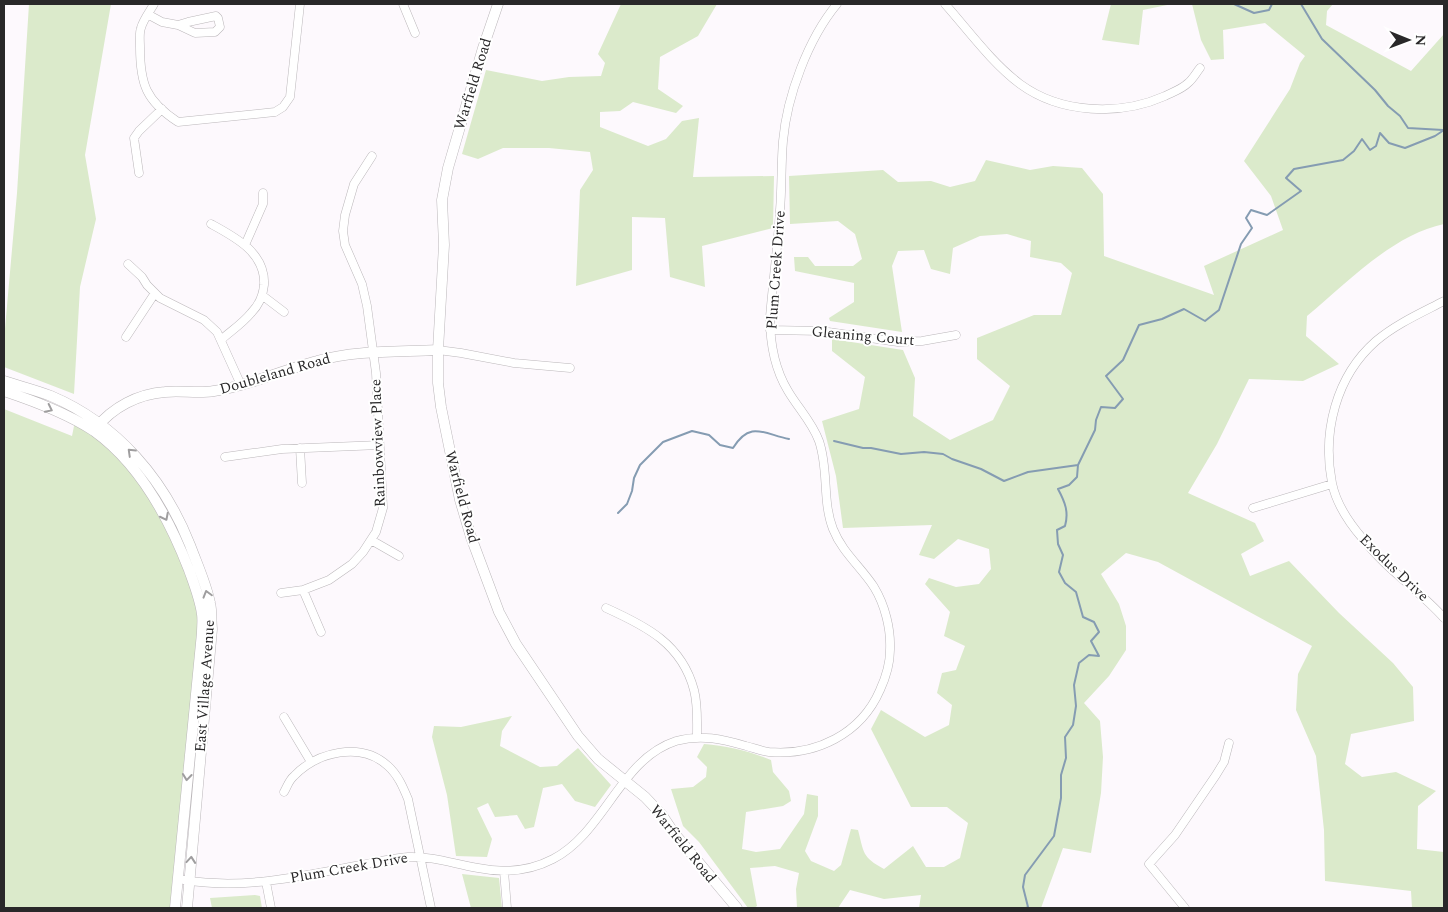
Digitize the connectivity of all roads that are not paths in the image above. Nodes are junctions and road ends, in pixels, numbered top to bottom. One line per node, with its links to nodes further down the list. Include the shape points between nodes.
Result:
1 (154, 4): 7 (street)
2 (300, 4): 11 (street, via 290,97 283,108 275,112 178,122)
3 (403, 4): 9 (street)
4 (498, 4): 26 (street, Warfield Road, via 444,185)
5 (837, 4): 22 (street, Plum Creek Drive, via 811,46 788,112 783,141)
6 (945, 4): 10 (street, via 999,67 1022,85 1070,106 1112,110 1133,107 1183,88)
7 (149, 14): 8 (street, via 162,22); 11 (street, via 140,28 142,79 146,92)
8 (178, 25): 8 (street, via 201,34 215,32 220,27 216,16)
9 (415, 33)
10 (1200, 68)
11 (162, 109): 13 (street, via 134,138)
12 (372, 156): 27 (street, Rainbowview Place, via 354,184 343,231 345,245 362,284)
13 (139, 173)
14 (263, 193): 16 (street, via 263,204)
15 (211, 224): 16 (street)
16 (245, 245): 19 (street, via 262,268)
17 (128, 264): 18 (street)
18 (155, 293): 24 (street); 25 (street, via 204,320)
19 (263, 296): 21 (street); 25 (street, via 252,313)
20 (1444, 301): 37 (street, Exodus Drive, via 1396,327 1376,342 1350,372 1332,416)
21 (284, 312)
22 (770, 330): 23 (street, Gleaning Court, via 821,331 898,342); 47 (street, Plum Creek Drive, via 779,374 819,441 825,465 826,505 833,530 847,555 874,587 888,622 891,651 886,676 875,701 867,713 837,739 790,753 765,752 721,739)
23 (956, 335)
24 (126, 337)
25 (222, 339): 30 (street)
26 (438, 350): 27 (street, Doubleland Road); 28 (street, via 514,363); 50 (street, Warfield Road, via 440,407 460,500 499,612 516,644 578,736)
27 (373, 354): 30 (street, Doubleland Road, via 318,361); 33 (street, Rainbowview Place)
28 (570, 368)
29 (4, 381): 32 (street, East Village Avenue, via 52,397)
30 (241, 385): 32 (street, Doubleland Road, via 213,392 143,395 119,407)
31 (4, 391): 32 (street, East Village Avenue, one-way to 32)
32 (96, 427): 54 (street, East Village Avenue, one-way to 54, via 138,475 162,510 179,543 202,613); 55 (street, East Village Avenue, one-way to 32, via 212,629 210,604 176,513 151,473 136,456)
33 (380, 445): 34 (street); 39 (street, Rainbowview Place, via 383,508)
34 (300, 448): 35 (street); 36 (street)
35 (225, 457)
36 (302, 483)
37 (1332, 484): 38 (street); 44 (street, Exodus Drive, via 1363,540)
38 (1253, 508)
39 (371, 540): 40 (street); 41 (street, Rainbowview Place, via 364,552 338,575)
40 (399, 556)
41 (303, 590): 42 (street, Rainbowview Place); 45 (street)
42 (281, 593)
43 (606, 608): 47 (street, via 651,630 678,656 694,690)
44 (1444, 618)
45 (321, 632)
46 (284, 717): 49 (street)
47 (697, 736): 50 (street, Plum Creek Drive, via 656,750)
48 (1229, 743): 63 (street, via 1216,776 1175,835 1149,864)
49 (311, 762): 51 (street, via 293,776); 52 (street, via 332,753 356,752 388,766 401,782 408,798)
50 (625, 782): 53 (street, Plum Creek Drive, via 587,832 567,850 537,866); 62 (street, Warfield Road, via 662,815 674,834)
51 (284, 792)
52 (420, 857): 53 (street, Plum Creek Drive); 56 (street, Plum Creek Drive); 60 (street)
53 (504, 871): 61 (street)
54 (177, 879): 55 (street, Plum Creek Drive); 57 (street, East Village Avenue)
55 (190, 881): 56 (street, Plum Creek Drive, via 234,885); 58 (street, East Village Avenue)
56 (266, 882): 59 (street)
57 (174, 908)
58 (187, 908)
59 (271, 908)
60 (431, 908)
61 (507, 908)
62 (737, 908)
63 (1185, 908)

